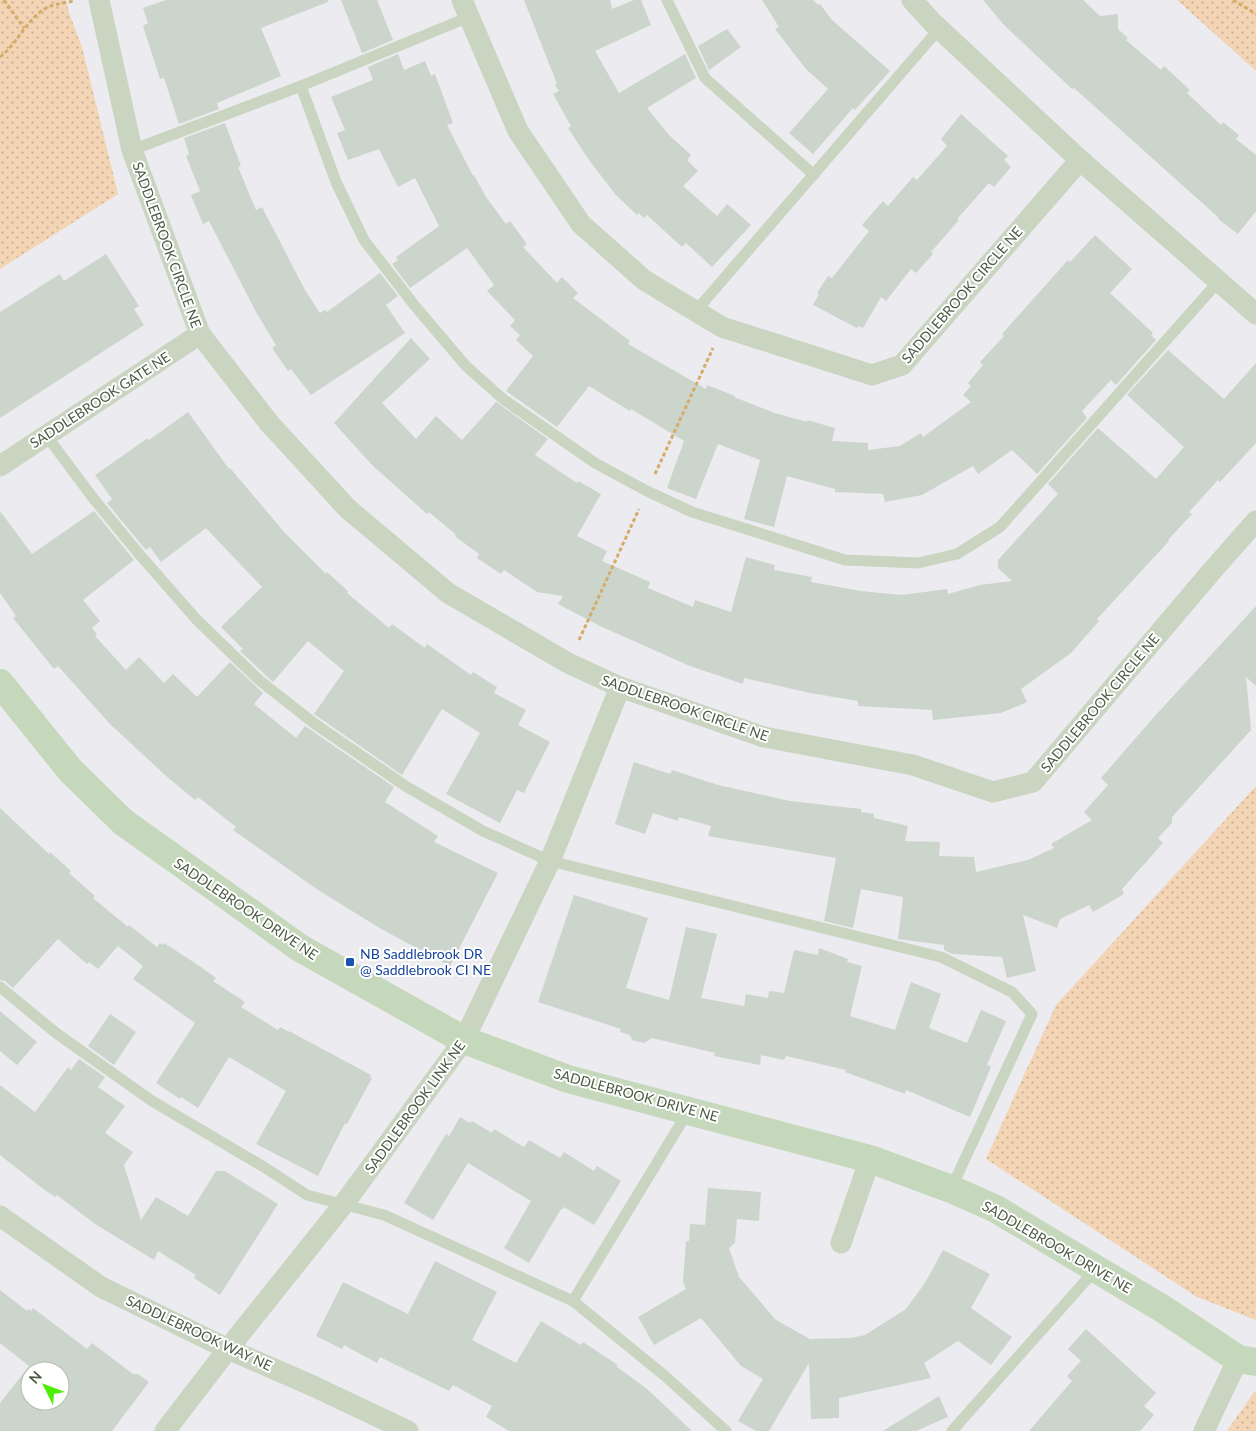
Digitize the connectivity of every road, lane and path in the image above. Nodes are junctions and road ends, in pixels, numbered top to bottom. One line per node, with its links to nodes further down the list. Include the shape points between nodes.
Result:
1 (4, 0): 9 (path)
2 (78, 0): 9 (path, via 44,9)
3 (98, 0): 13 (street, SADDLEBROOK CIRCLE NE)
4 (667, 0): 15 (lane, via 705,78)
5 (912, 0): 10 (street)
6 (1233, 0): 8 (path)
7 (465, 8): 12 (lane); 17 (street, SADDLEBROOK CIRCLE NE, via 518,131 581,224 644,280)
8 (1256, 14)
9 (24, 28): 11 (path)
10 (940, 29): 14 (street); 15 (lane)
11 (0, 57)
12 (301, 86): 13 (lane); 16 (lane, via 336,182 364,240 466,366 503,399 594,463 647,491 692,512 845,560 918,563 957,554 1000,527)
13 (132, 150): 19 (street, SADDLEBROOK CIRCLE NE)
14 (1080, 160): 16 (street); 17 (street, SADDLEBROOK CIRCLE NE, via 902,365 872,375 722,328)
15 (814, 175): 17 (lane)
16 (1218, 282): 18 (street)
17 (696, 312)
18 (1256, 314)
19 (200, 334): 20 (street, SADDLEBROOK GATE NE); 24 (street, SADDLEBROOK CIRCLE NE, via 269,423 348,509 448,594 568,663)
20 (46, 435): 21 (street, SADDLEBROOK GATE NE); 25 (lane, via 140,555 196,619 259,680 315,724 407,787 483,831)
21 (0, 466)
22 (1256, 521): 24 (street, SADDLEBROOK CIRCLE NE, via 1033,782 993,792 913,764 764,737)
23 (0, 684): 27 (street, SADDLEBROOK DRIVE NE, via 70,770 123,822 300,948)
24 (620, 687): 25 (street, SADDLEBROOK LINK NE)
25 (550, 861): 27 (street, SADDLEBROOK LINK NE); 30 (lane, via 941,957 1012,992 1032,1014)
26 (0, 987): 31 (lane, via 56,1033 152,1101 307,1195)
27 (464, 1040): 28 (street, SADDLEBROOK DRIVE NE, via 568,1079); 31 (street, SADDLEBROOK LINK NE)
28 (689, 1110): 29 (street, SADDLEBROOK DRIVE NE); 35 (lane)
29 (870, 1158): 30 (street, SADDLEBROOK DRIVE NE); 33 (street)
30 (952, 1189): 34 (street, SADDLEBROOK DRIVE NE, via 996,1209)
31 (343, 1205): 35 (lane, via 384,1215); 36 (street, SADDLEBROOK LINK NE)
32 (0, 1216): 36 (street, SADDLEBROOK WAY NE, via 101,1287)
33 (840, 1243)
34 (1096, 1269): 37 (street, SADDLEBROOK DRIVE NE); 41 (lane)
35 (573, 1301): 40 (lane)
36 (228, 1349): 38 (street, SADDLEBROOK LINK NE); 39 (street, SADDLEBROOK WAY NE)
37 (1247, 1360): 42 (street)
38 (165, 1431)
39 (407, 1431)
40 (726, 1431)
41 (952, 1431)
42 (1204, 1431)

